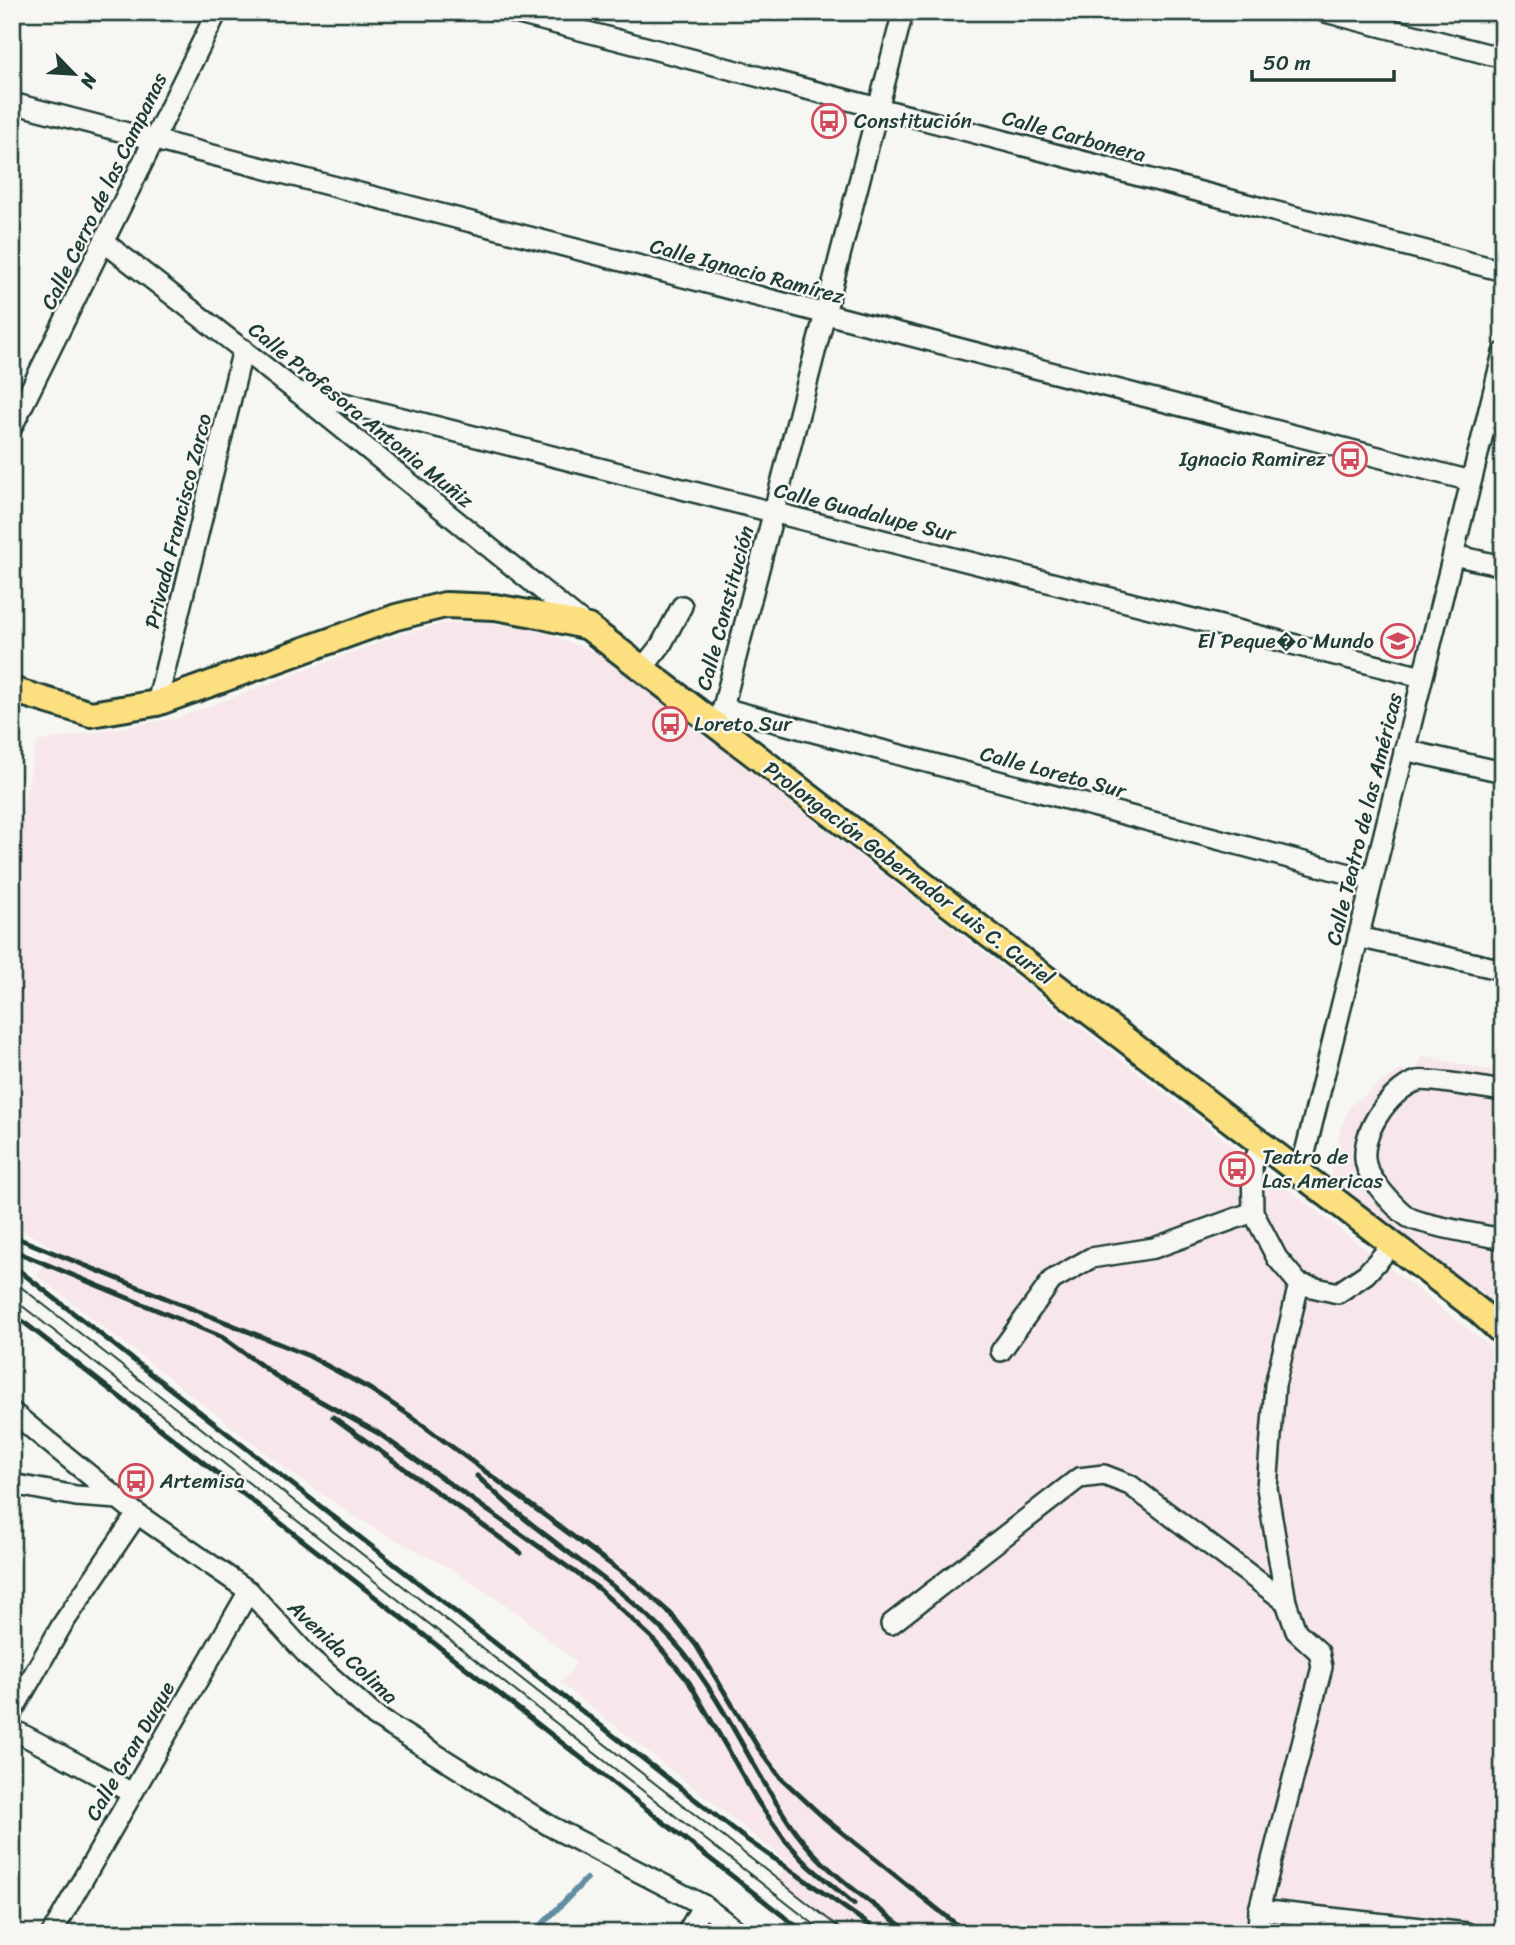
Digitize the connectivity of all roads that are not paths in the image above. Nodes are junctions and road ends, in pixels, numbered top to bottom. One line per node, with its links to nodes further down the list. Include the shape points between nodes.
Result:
1 (218, 12): 8 (street, Calle Cerro de las Campanas)
2 (511, 12): 7 (street, Calle Carbonera)
3 (903, 12): 7 (street, Calle Constitución)
4 (1325, 12): 5 (street)
5 (1503, 58)
6 (12, 103): 8 (street, Calle Ignacio Ramírez)
7 (878, 108): 10 (street, Calle Carbonera); 11 (street, Calle Constitución)
8 (154, 141): 9 (street, Calle Cerro de las Campanas); 11 (street, Calle Ignacio Ramírez)
9 (104, 242): 12 (street, Calle Profesora Antonia Muñiz); 16 (street, Calle Cerro de las Campanas)
10 (1503, 271)
11 (825, 315): 17 (street, Calle Ignacio Ramírez); 18 (street, Calle Constitución)
12 (243, 349): 14 (street, Calle Profesora Antonia Muñiz); 26 (street, Privada Francisco Zarco)
13 (1503, 353): 15 (street, Calle Teatro de las Américas)
14 (296, 391): 18 (street, Calle Guadalupe Sur); 22 (street, Calle Profesora Antonia Muñiz)
15 (1493, 424): 17 (street, Calle Teatro de las Américas)
16 (12, 428)
17 (1471, 481): 19 (street, Calle Teatro de las Américas)
18 (774, 512): 24 (street, Calle Guadalupe Sur); 27 (street, Calle Constitución)
19 (1452, 555): 20 (street); 24 (street, Calle Teatro de las Américas)
20 (1503, 566)
21 (682, 606): 23 (street)
22 (588, 627): 23 (main road, Prolongación Gobernador Luis C. Curiel); 26 (main road, Prolongación Gobernador Luis C. Curiel, via 495,607 445,605 397,617)
23 (642, 669): 27 (main road, Prolongación Gobernador Luis C. Curiel)
24 (1422, 677): 28 (street, Calle Teatro de las Américas)
25 (12, 690): 26 (main road, Prolongación Gobernador Luis C. Curiel, via 91,714)
26 (157, 704)
27 (721, 718): 30 (street, Calle Loreto Sur); 34 (main road, Prolongación Gobernador Luis C. Curiel)
28 (1404, 750): 29 (street); 30 (street, Calle Teatro de las Américas)
29 (1503, 772)
30 (1372, 880): 31 (street, Calle Teatro de las Américas)
31 (1358, 937): 32 (street); 35 (street, Calle Teatro de las Américas)
32 (1503, 970)
33 (1503, 1091): 37 (street, via 1419,1080 1393,1096 1376,1119 1366,1145 1367,1167 1383,1193 1410,1218)
34 (1262, 1144): 35 (main road, Prolongación Gobernador Luis C. Curiel); 36 (street, via 1252,1165)
35 (1300, 1173): 38 (main road, Prolongación Gobernador Luis C. Curiel)
36 (1253, 1212): 39 (street, via 1277,1258); 41 (street, via 1154,1248 1091,1258 1052,1280)
37 (1503, 1239)
38 (1393, 1244): 39 (street, via 1366,1274 1338,1293); 40 (main road, Prolongación Gobernador Luis C. Curiel)
39 (1299, 1284): 47 (street, via 1275,1385 1267,1488)
40 (1501, 1329)
41 (1001, 1351)
42 (12, 1412): 44 (street, Avenida Colima)
43 (12, 1484): 44 (street)
44 (118, 1499): 45 (street, Avenida Colima)
45 (137, 1514): 46 (street, Avenida Colima); 49 (street, via 62,1625)
46 (249, 1591): 51 (street, Calle Gran Duque); 52 (street, Avenida Colima, via 309,1657 375,1716 550,1826)
47 (1286, 1602): 48 (street, via 1130,1485 1104,1475 1079,1478); 53 (street, via 1296,1631 1319,1652 1322,1667)
48 (891, 1624)
49 (12, 1712)
50 (12, 1729): 51 (street)
51 (132, 1793): 54 (street, Calle Gran Duque)
52 (703, 1905): 55 (street); 56 (street, Avenida Colima)
53 (1259, 1910): 57 (street); 58 (street)
54 (52, 1933)
55 (687, 1933)
56 (740, 1933)
57 (1258, 1933)
58 (1467, 1933)

